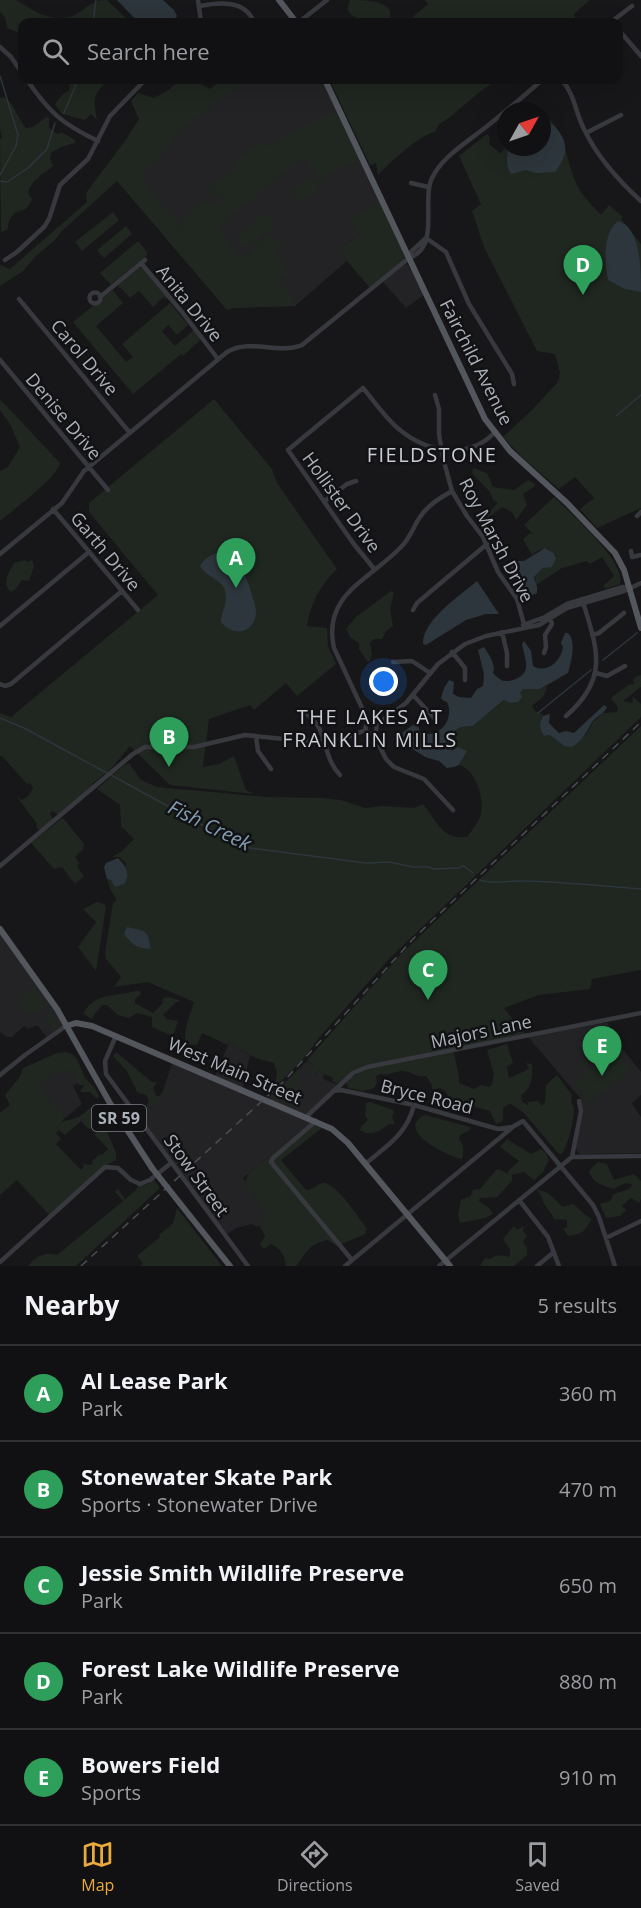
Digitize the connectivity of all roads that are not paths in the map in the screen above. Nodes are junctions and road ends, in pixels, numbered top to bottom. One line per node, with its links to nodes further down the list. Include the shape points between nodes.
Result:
1 (198, 0): 4 (street)
2 (279, 0): 8 (main road)
3 (327, 0): 9 (street)
4 (200, 6): 6 (street); 7 (street, via 233,4)
5 (632, 6): 10 (street)
6 (201, 18)
7 (251, 18)
8 (295, 18)
9 (303, 18)
10 (617, 18)
11 (623, 35): 13 (street)
12 (0, 47): 14 (street)
13 (641, 56)
14 (18, 67)
15 (30, 84): 22 (street, via 62,121)
16 (141, 84): 22 (street, via 110,116)
17 (327, 84): 27 (main road, Fairchild Avenue)
18 (537, 84): 24 (street, via 444,162)
19 (565, 84): 21 (street)
20 (621, 115): 21 (street)
21 (586, 133): 25 (street, via 612,171)
22 (98, 141): 28 (street, via 88,159 60,185 44,227)
23 (411, 183): 24 (street)
24 (428, 187): 26 (street)
25 (640, 199)
26 (426, 238): 27 (street); 33 (street, via 446,252 469,304 512,374)
27 (409, 258): 32 (street, via 306,344 291,349 242,346); 36 (main road, Fairchild Avenue)
28 (5, 260)
29 (100, 297): 32 (street, Anita Drive, via 143,262)
30 (19, 299): 35 (street, Carol Drive)
31 (0, 360): 38 (street, Denise Drive)
32 (218, 360): 35 (street)
33 (514, 384)
34 (435, 395): 37 (street, Roy Marsh Drive)
35 (130, 433): 38 (street)
36 (494, 433): 37 (street, via 467,449); 51 (main road, Fairchild Avenue, via 604,540 619,559)
37 (441, 449): 41 (street, Roy Marsh Drive); 42 (street, Hollister Drive, via 402,432 363,388 288,450)
38 (89, 467): 40 (street, Denise Drive); 43 (street)
39 (356, 481): 42 (street)
40 (108, 490)
41 (452, 491): 44 (street, Roy Marsh Drive); 49 (street, via 429,507 405,543)
42 (325, 501): 49 (street, Hollister Drive)
43 (54, 509): 46 (street, Garth Drive); 47 (street)
44 (487, 544): 55 (street); 59 (street, Roy Marsh Drive, via 498,572 517,599)
45 (631, 551): 48 (street, via 632,557)
46 (89, 552): 52 (street, Garth Drive); 58 (street)
47 (0, 554)
48 (641, 555)
49 (375, 570): 76 (street, via 343,597 332,624 334,648)
50 (641, 583): 51 (street)
51 (630, 588): 53 (street); 60 (main road, Fairchild Avenue)
52 (122, 591): 54 (street, Garth Drive); 71 (street, via 11,684)
53 (583, 601): 57 (street); 59 (street, via 567,604); 62 (street)
54 (138, 610)
55 (413, 610)
56 (624, 613): 62 (street)
57 (550, 619): 59 (street); 64 (street)
58 (0, 626)
59 (523, 627): 61 (street)
60 (641, 628)
61 (502, 632): 63 (street, via 475,639); 66 (street)
62 (592, 635): 69 (street, via 598,657)
63 (452, 652): 68 (street); 70 (street, via 465,668)
64 (544, 653)
65 (393, 662): 68 (street, via 412,661)
66 (507, 666)
67 (625, 666): 69 (street, via 607,676)
68 (430, 673): 72 (street)
69 (596, 673): 74 (street, via 582,702)
70 (465, 680)
71 (3, 685)
72 (413, 695): 75 (street); 77 (street)
73 (299, 710): 81 (street, via 315,719)
74 (566, 716)
75 (436, 720)
76 (369, 723): 77 (street); 78 (street)
77 (376, 725): 79 (street)
78 (366, 730): 79 (street); 81 (street)
79 (373, 733): 84 (street, via 386,759 424,779)
80 (256, 736): 81 (street); 82 (street, via 258,751); 85 (street, via 237,736 194,747 145,747)
81 (324, 741): 83 (street)
82 (271, 769)
83 (340, 775)
84 (453, 810)
85 (0, 867)
86 (0, 929): 88 (main road, SR 59)
87 (641, 1013): 91 (street, Majors Lane, via 367,1067 353,1073)
88 (66, 1026): 89 (main road, West Main Street, via 84,1024); 90 (street); 110 (main road, SR 59, bridge, via 152,1167)
89 (116, 1036): 94 (main road, West Main Street); 101 (street, Stow Street, via 105,1061 106,1074)
90 (0, 1075)
91 (333, 1091): 93 (street, Bryce Road); 94 (street, Majors Lane)
92 (579, 1101): 100 (street, via 581,1110)
93 (414, 1105): 97 (street, Bryce Road); 102 (street, via 402,1132)
94 (306, 1117): 95 (main road, West Main Street)
95 (316, 1121): 102 (main road, West Main Street, via 343,1138); 111 (street, via 271,1162)
96 (514, 1126): 97 (street, Bryce Road); 98 (street); 103 (street, via 523,1121)
97 (498, 1129): 98 (street)
98 (501, 1137): 105 (street)
99 (641, 1156): 100 (street)
100 (572, 1157): 103 (street)
101 (171, 1163): 108 (street, Stow Street); 112 (street, via 140,1184 118,1168 105,1167)
102 (365, 1164): 105 (main road, West Main Street)
103 (561, 1166): 104 (street); 107 (street, via 593,1205)
104 (519, 1200): 109 (street, via 548,1237); 113 (street)
105 (407, 1214): 111 (street); 113 (main road, West Main Street)
106 (641, 1221): 107 (street)
107 (606, 1238): 120 (street)
108 (235, 1250): 110 (street); 115 (street, Stow Street)
109 (554, 1252): 118 (street); 119 (street)
110 (224, 1259): 114 (main road, SR 59)
111 (352, 1260): 116 (street)
112 (0, 1262)
113 (448, 1263): 117 (street)
114 (230, 1266)
115 (248, 1266)
116 (345, 1266)
117 (439, 1266)
118 (537, 1266)
119 (559, 1266)
120 (615, 1266)

